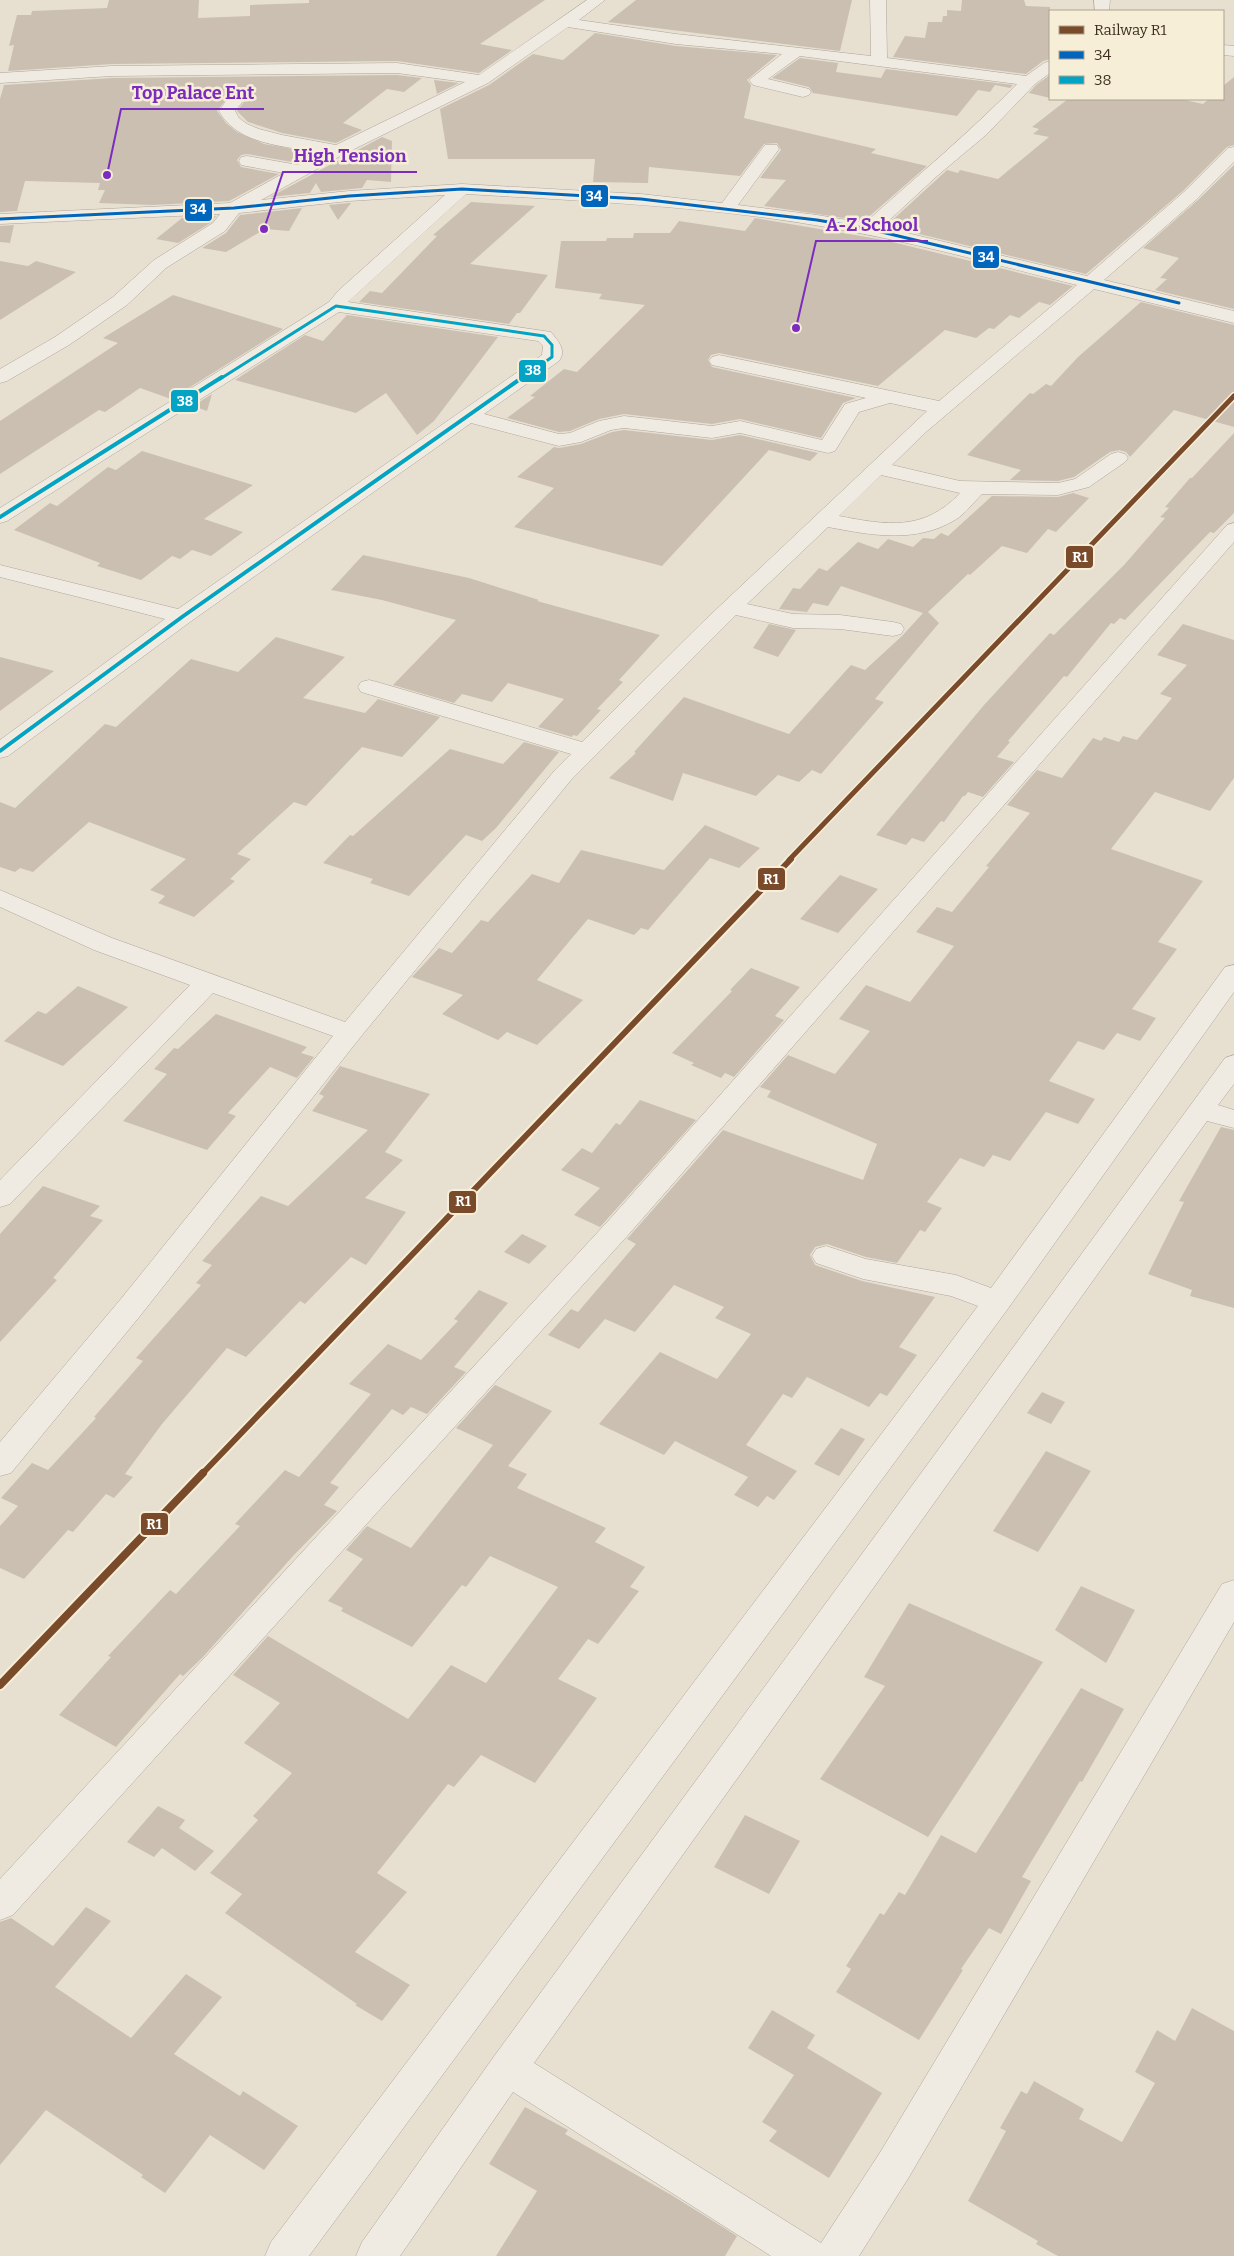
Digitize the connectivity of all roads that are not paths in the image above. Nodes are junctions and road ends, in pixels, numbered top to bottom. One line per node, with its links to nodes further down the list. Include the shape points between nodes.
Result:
1 (597, 0): 3 (street)
2 (878, 0): 5 (street)
3 (565, 22): 4 (street, via 676,39); 8 (street)
4 (796, 51): 5 (street); 10 (street, via 757,80)
5 (879, 62): 9 (street)
6 (1049, 67): 9 (street)
7 (0, 78): 8 (street, via 112,71 397,68)
8 (482, 80): 13 (street)
9 (1029, 81): 21 (street, via 980,131)
10 (803, 92)
11 (240, 95): 13 (street, via 227,111 232,121 242,128 259,135)
12 (771, 149): 19 (street)
13 (338, 150): 16 (street)
14 (1234, 152): 22 (street, via 1191,195)
15 (247, 161): 16 (street)
16 (301, 171): 18 (street)
17 (462, 189): 18 (street); 19 (street, via 641,199); 23 (street, via 344,295)
18 (234, 208): 20 (street); 26 (street, via 219,227 160,264 120,301 62,341)
19 (727, 209): 21 (street)
20 (0, 219)
21 (869, 229): 22 (street)
22 (1091, 281): 24 (street); 28 (street)
23 (336, 306): 29 (street, via 544,336 552,345 552,357); 33 (street)
24 (1234, 317)
25 (718, 361): 27 (street)
26 (0, 377)
27 (890, 397): 28 (street); 29 (street, via 852,408 828,447 740,427 712,432 624,422 558,440)
28 (942, 408): 31 (street)
29 (468, 416): 38 (street)
30 (1118, 458): 32 (street, via 1082,483 1058,489)
31 (877, 468): 32 (street); 34 (street)
32 (975, 489): 34 (street, via 949,515 918,528 889,531)
33 (0, 517)
34 (824, 520): 37 (street)
35 (1234, 529): 55 (street, via 619,1227)
36 (0, 571): 38 (street)
37 (732, 607): 39 (street, via 793,621 840,622); 42 (street)
38 (182, 617): 41 (street)
39 (893, 629)
40 (369, 686): 42 (street)
41 (0, 751)
42 (587, 751): 46 (street, via 563,775)
43 (0, 898): 45 (street, via 103,944)
44 (1234, 974): 52 (street)
45 (208, 982): 46 (street); 50 (street)
46 (350, 1033): 53 (street)
47 (1234, 1064): 48 (street)
48 (1202, 1110): 49 (street); 56 (street)
49 (1234, 1119)
50 (0, 1197)
51 (826, 1256): 52 (street, via 863,1269 956,1286)
52 (998, 1302): 57 (street)
53 (0, 1464)
54 (1234, 1593): 60 (street, via 900,2155)
55 (0, 1904)
56 (508, 2068): 58 (street); 59 (street)
57 (285, 2256)
58 (376, 2256)
59 (807, 2256)
60 (836, 2256)

